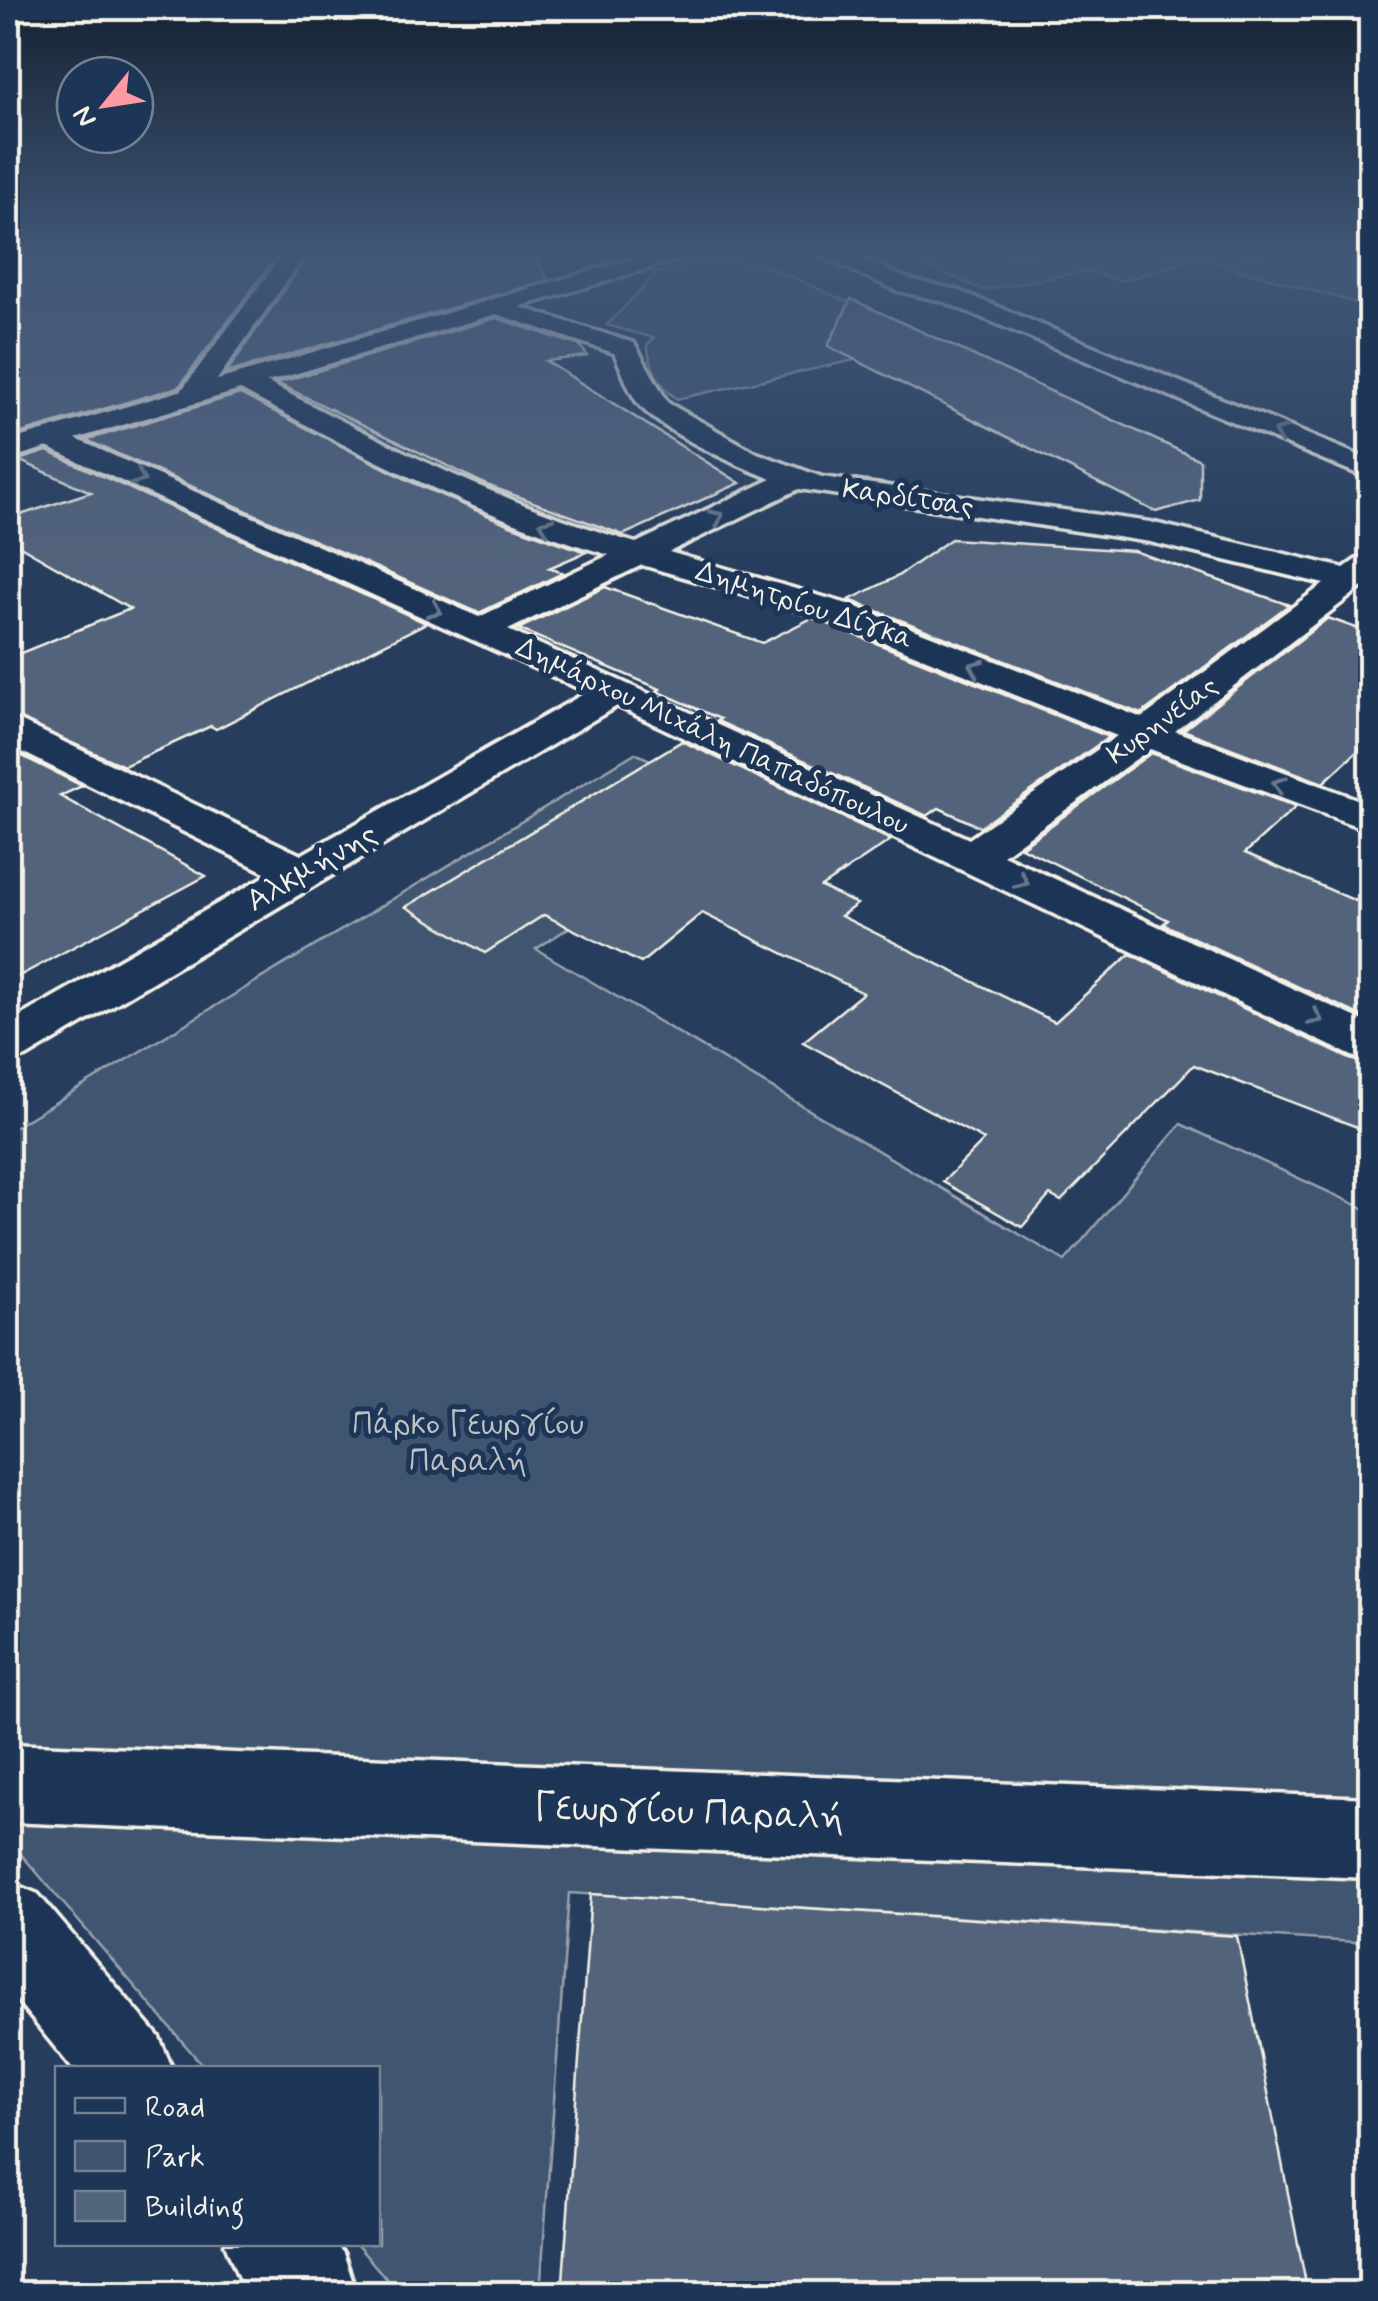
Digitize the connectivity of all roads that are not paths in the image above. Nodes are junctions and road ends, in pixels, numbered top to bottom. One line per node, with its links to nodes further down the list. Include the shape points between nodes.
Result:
1 (217, 360): 7 (street)
2 (313, 360): 6 (street)
3 (631, 360): 11 (street, Καρδίτσας, via 658,409)
4 (1056, 360): 12 (street)
5 (1106, 360): 10 (street, one-way to 5)
6 (244, 381): 7 (street); 13 (street, Δημητρίου Δίγκα, one-way to 6, via 416,472)
7 (192, 395): 8 (street)
8 (50, 438): 9 (street); 15 (street, Δημάρχου Μιχάλη Παπαδόπουλου, one-way to 15)
9 (8, 450)
10 (1370, 470)
11 (796, 479): 13 (street, one-way to 11); 14 (street, Καρδίτσας, via 1150,532)
12 (1370, 496)
13 (639, 554): 15 (street); 18 (street, Δημητρίου Δίγκα, one-way to 13, via 840,612)
14 (1360, 572): 18 (street, Κυρηνείας)
15 (479, 630): 16 (street, Δημάρχου Μιχάλη Παπαδόπουλου)
16 (616, 691): 20 (street, Δημάρχου Μιχάλη Παπαδόπουλου); 21 (street, Αλκμήνης)
17 (8, 730): 21 (street)
18 (1146, 734): 19 (street, Δημητρίου Δίγκα, one-way to 18); 20 (street, Κυρηνείας)
19 (1366, 811)
20 (972, 858): 22 (street, Δημάρχου Μιχάλη Παπαδόπουλου, one-way to 22)
21 (303, 873): 23 (street, Αλκμήνης)
22 (1370, 1044)
23 (8, 1045)
24 (8, 1783): 25 (street, Γεωργίου Παραλή)
25 (1370, 1838)
26 (8, 1924): 27 (street)
27 (126, 2066)
28 (275, 2246): 29 (street)
29 (308, 2294)

